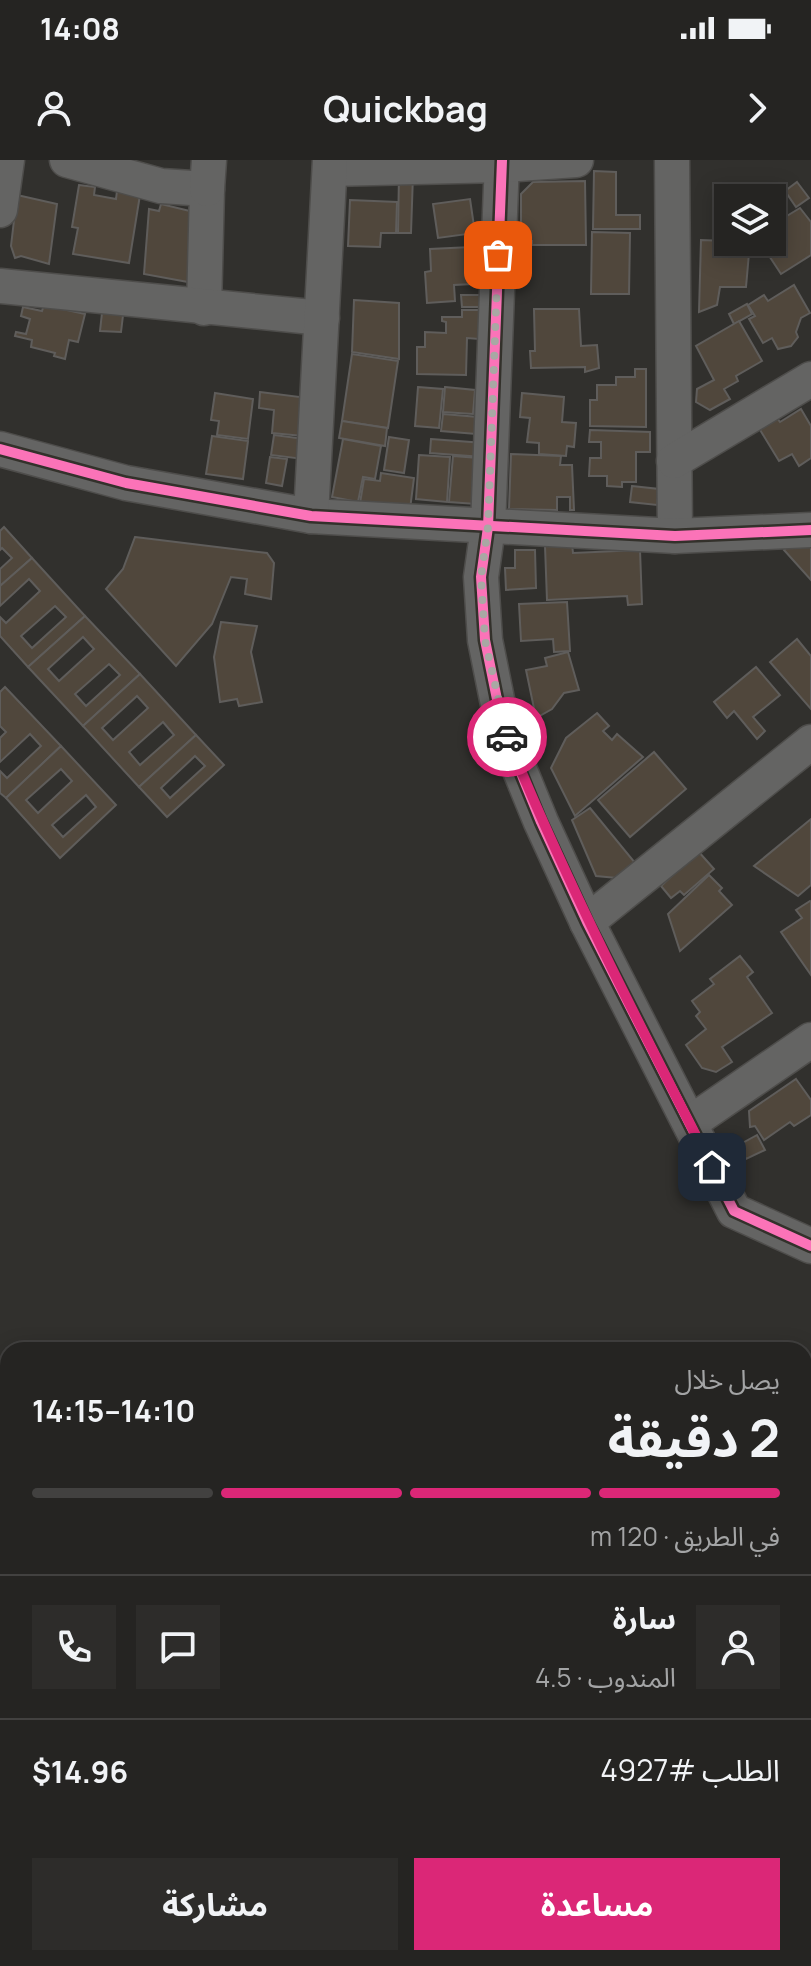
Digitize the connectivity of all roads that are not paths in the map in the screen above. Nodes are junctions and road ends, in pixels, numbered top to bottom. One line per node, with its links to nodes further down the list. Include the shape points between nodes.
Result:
1 (7, 160): 8 (street)
2 (67, 160): 7 (street, via 161,186)
3 (576, 160): 5 (street)
4 (672, 160): 14 (street)
5 (502, 162): 6 (street); 16 (street)
6 (330, 164): 11 (street)
7 (208, 174): 10 (street)
8 (0, 210)
9 (0, 286): 10 (street)
10 (204, 308): 11 (street)
11 (322, 318): 15 (street)
12 (811, 379): 14 (street)
13 (0, 449): 15 (street, via 126,483)
14 (674, 461): 18 (street)
15 (311, 516): 16 (street)
16 (488, 527): 18 (street); 20 (street, via 481,577 485,640 503,729)
17 (811, 530): 18 (street)
18 (675, 536)
19 (811, 742): 20 (street)
20 (587, 922): 22 (street)
21 (811, 1040): 22 (street)
22 (690, 1123): 23 (street, via 734,1211)
23 (811, 1246)

